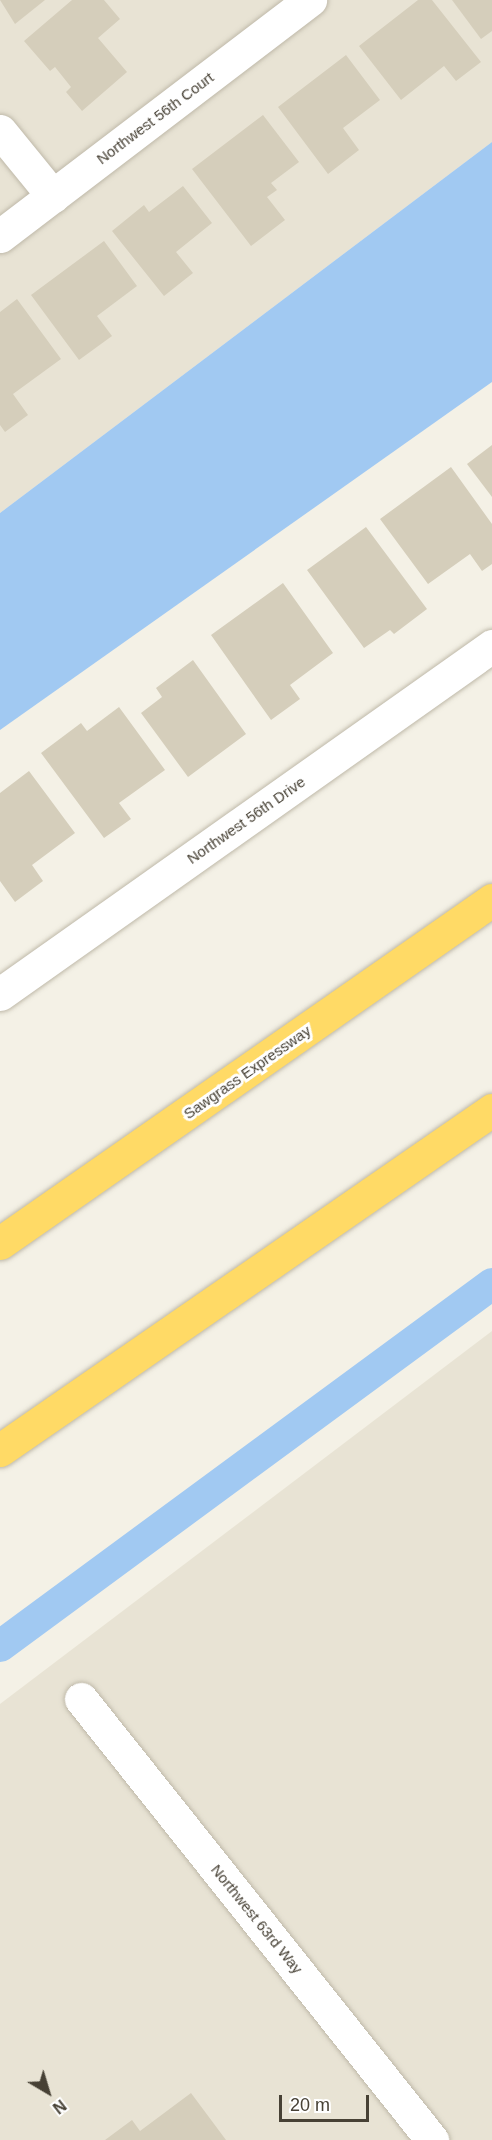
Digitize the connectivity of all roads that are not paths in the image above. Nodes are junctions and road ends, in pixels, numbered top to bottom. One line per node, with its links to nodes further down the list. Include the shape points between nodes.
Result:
1 (310, 0): 3 (street, Northwest 56th Court)
2 (0, 131): 3 (street)
3 (53, 196): 4 (street, Northwest 56th Court)
4 (0, 236)
5 (492, 646): 7 (street, Northwest 56th Drive)
6 (492, 900): 9 (highway, Sawgrass Expressway)
7 (0, 994)
8 (492, 1110): 10 (highway)
9 (0, 1243)
10 (59, 1410): 11 (highway); 12 (highway)
11 (0, 1450)
12 (0, 1459)
13 (81, 1699): 14 (street, Northwest 63rd Way)
14 (432, 2140)

